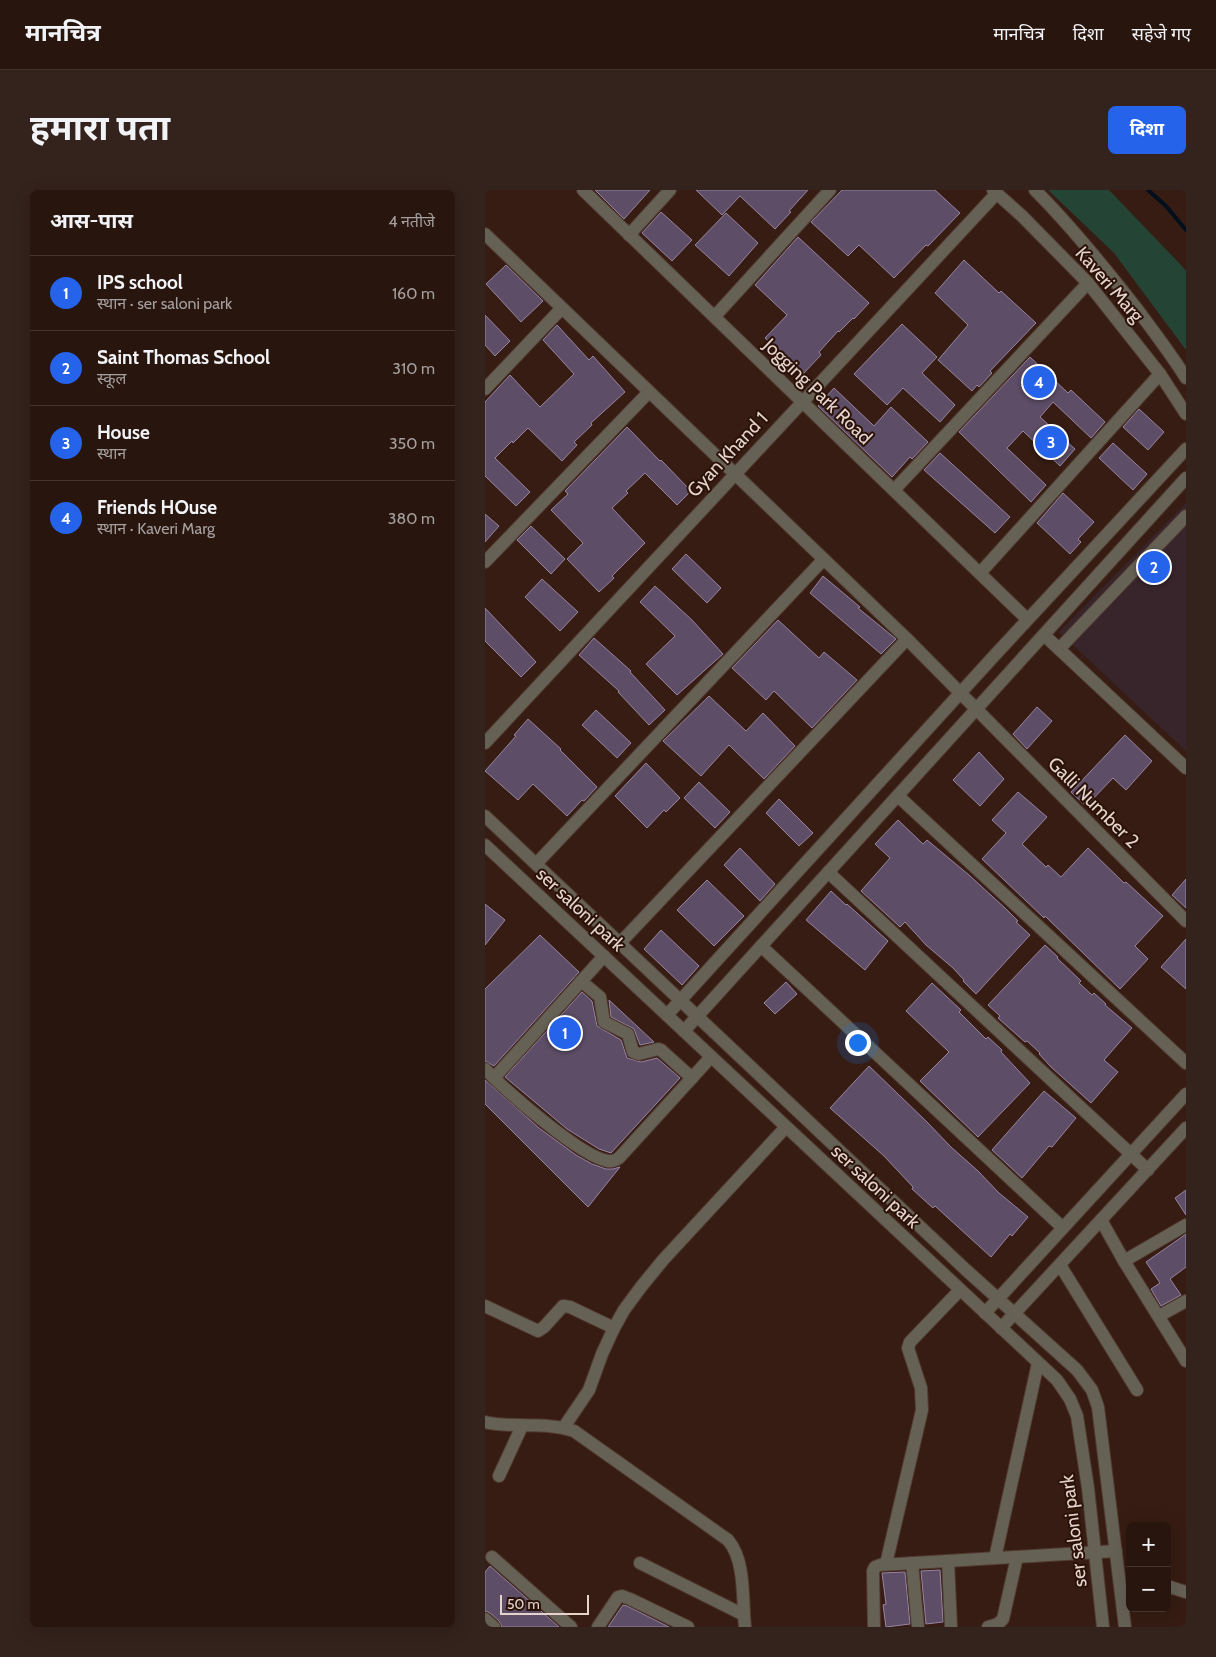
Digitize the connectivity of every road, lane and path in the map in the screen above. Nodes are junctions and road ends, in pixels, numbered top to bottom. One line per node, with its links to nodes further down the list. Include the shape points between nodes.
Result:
1 (583, 190): 7 (street, Jogging Park Road)
2 (671, 190): 7 (street)
3 (830, 190): 10 (street)
4 (1035, 190): 12 (street, Kaveri Marg, via 1107,270)
5 (995, 191): 8 (street, Kaveri Marg); 15 (street, Gyan Khand 1)
6 (485, 234): 9 (street, Galli Number 2)
7 (629, 235): 10 (street, Jogging Park Road)
8 (1088, 283): 11 (street, Kaveri Marg); 20 (street)
9 (562, 308): 13 (street); 14 (street, Galli Number 2)
10 (715, 316): 15 (street, Jogging Park Road)
11 (1160, 374): 16 (street, Kaveri Marg); 24 (street)
12 (1186, 378)
13 (485, 389)
14 (649, 392): 18 (street, Galli Number 2); 23 (street)
15 (802, 401): 18 (street, Gyan Khand 1); 20 (street, Jogging Park Road)
16 (1186, 414)
17 (1185, 452): 25 (street)
18 (734, 474): 22 (street, Galli Number 2); 31 (street, Gyan Khand 1)
19 (1186, 478): 26 (street)
20 (894, 490): 24 (street, Jogging Park Road)
21 (1186, 516): 28 (street)
22 (823, 560): 27 (street, Galli Number 2); 36 (street)
23 (485, 562)
24 (980, 573): 25 (street, Jogging Park Road)
25 (1027, 619): 29 (street)
26 (1044, 635): 28 (street); 30 (street)
27 (907, 639): 29 (street, Galli Number 2); 39 (street)
28 (1059, 649): 32 (street)
29 (960, 693): 30 (street, Galli Number 2); 43 (street)
30 (975, 710): 33 (street); 38 (street, Galli Number 2)
31 (485, 743)
32 (1186, 768)
33 (898, 796): 37 (street); 48 (street)
34 (485, 816): 36 (street)
35 (485, 845): 41 (street, ser saloni park)
36 (536, 864): 39 (street)
37 (828, 872): 40 (street); 54 (street)
38 (1186, 921)
39 (620, 942): 43 (street)
40 (761, 946): 45 (street); 58 (street)
41 (604, 956): 42 (street); 44 (street, ser saloni park)
42 (581, 981): 49 (street); 50 (street, via 600,997 604,1022 628,1034 633,1052 661,1050)
43 (681, 1000): 44 (street); 45 (street)
44 (667, 1015): 46 (street, ser saloni park)
45 (697, 1016): 46 (street); 62 (street)
46 (684, 1031): 47 (street, ser saloni park)
47 (711, 1057): 50 (street); 52 (street, ser saloni park)
48 (1186, 1063)
49 (489, 1073): 50 (street, via 585,1152 614,1161)
50 (692, 1078)
51 (1186, 1094): 54 (street)
52 (786, 1127): 61 (street, ser saloni park); 68 (street, via 663,1260)
53 (1186, 1128): 55 (street)
54 (1131, 1154): 55 (street); 58 (street)
55 (1148, 1170): 56 (street)
56 (1101, 1220): 59 (street); 60 (street)
57 (1186, 1226): 59 (street)
58 (1063, 1228): 62 (street)
59 (1124, 1261): 67 (street)
60 (1060, 1265): 66 (street); 72 (street)
61 (960, 1290): 65 (street, ser saloni park); 85 (street, via 907,1348 923,1401)
62 (998, 1299): 65 (street); 66 (street)
63 (1186, 1301): 67 (street)
64 (485, 1306): 68 (street, via 538,1331 563,1306)
65 (985, 1313): 69 (street, ser saloni park)
66 (1015, 1314): 69 (street); 77 (street, via 1077,1370 1092,1390 1098,1407)
67 (1159, 1316): 70 (street)
68 (614, 1328): 75 (street, via 589,1390)
69 (1001, 1328): 71 (street, ser saloni park)
70 (1186, 1361)
71 (1038, 1363): 78 (street, ser saloni park, via 1057,1380 1077,1416); 81 (street)
72 (1137, 1390)
73 (485, 1422): 74 (street)
74 (522, 1426): 75 (street); 76 (street)
75 (564, 1427): 90 (street, via 583,1437 727,1540 734,1548 740,1565)
76 (499, 1476)
77 (1116, 1551): 78 (street); 86 (street)
78 (1095, 1552): 80 (street); 99 (street, ser saloni park)
79 (492, 1557): 92 (street)
80 (1017, 1557): 81 (street); 98 (street, via 1003,1619)
81 (995, 1558): 82 (street)
82 (948, 1561): 84 (street); 97 (street)
83 (640, 1563): 90 (street)
84 (912, 1563): 85 (street); 96 (street)
85 (885, 1564): 95 (street, via 873,1571)
86 (1124, 1572): 100 (street)
87 (1171, 1587): 88 (street)
88 (1186, 1592)
89 (485, 1619): 91 (street)
90 (744, 1621)
91 (494, 1627)
92 (571, 1627)
93 (599, 1627): 94 (street, via 618,1597 622,1596)
94 (688, 1627)
95 (874, 1627)
96 (918, 1627)
97 (951, 1627)
98 (988, 1627)
99 (1103, 1627)
100 (1125, 1627)

